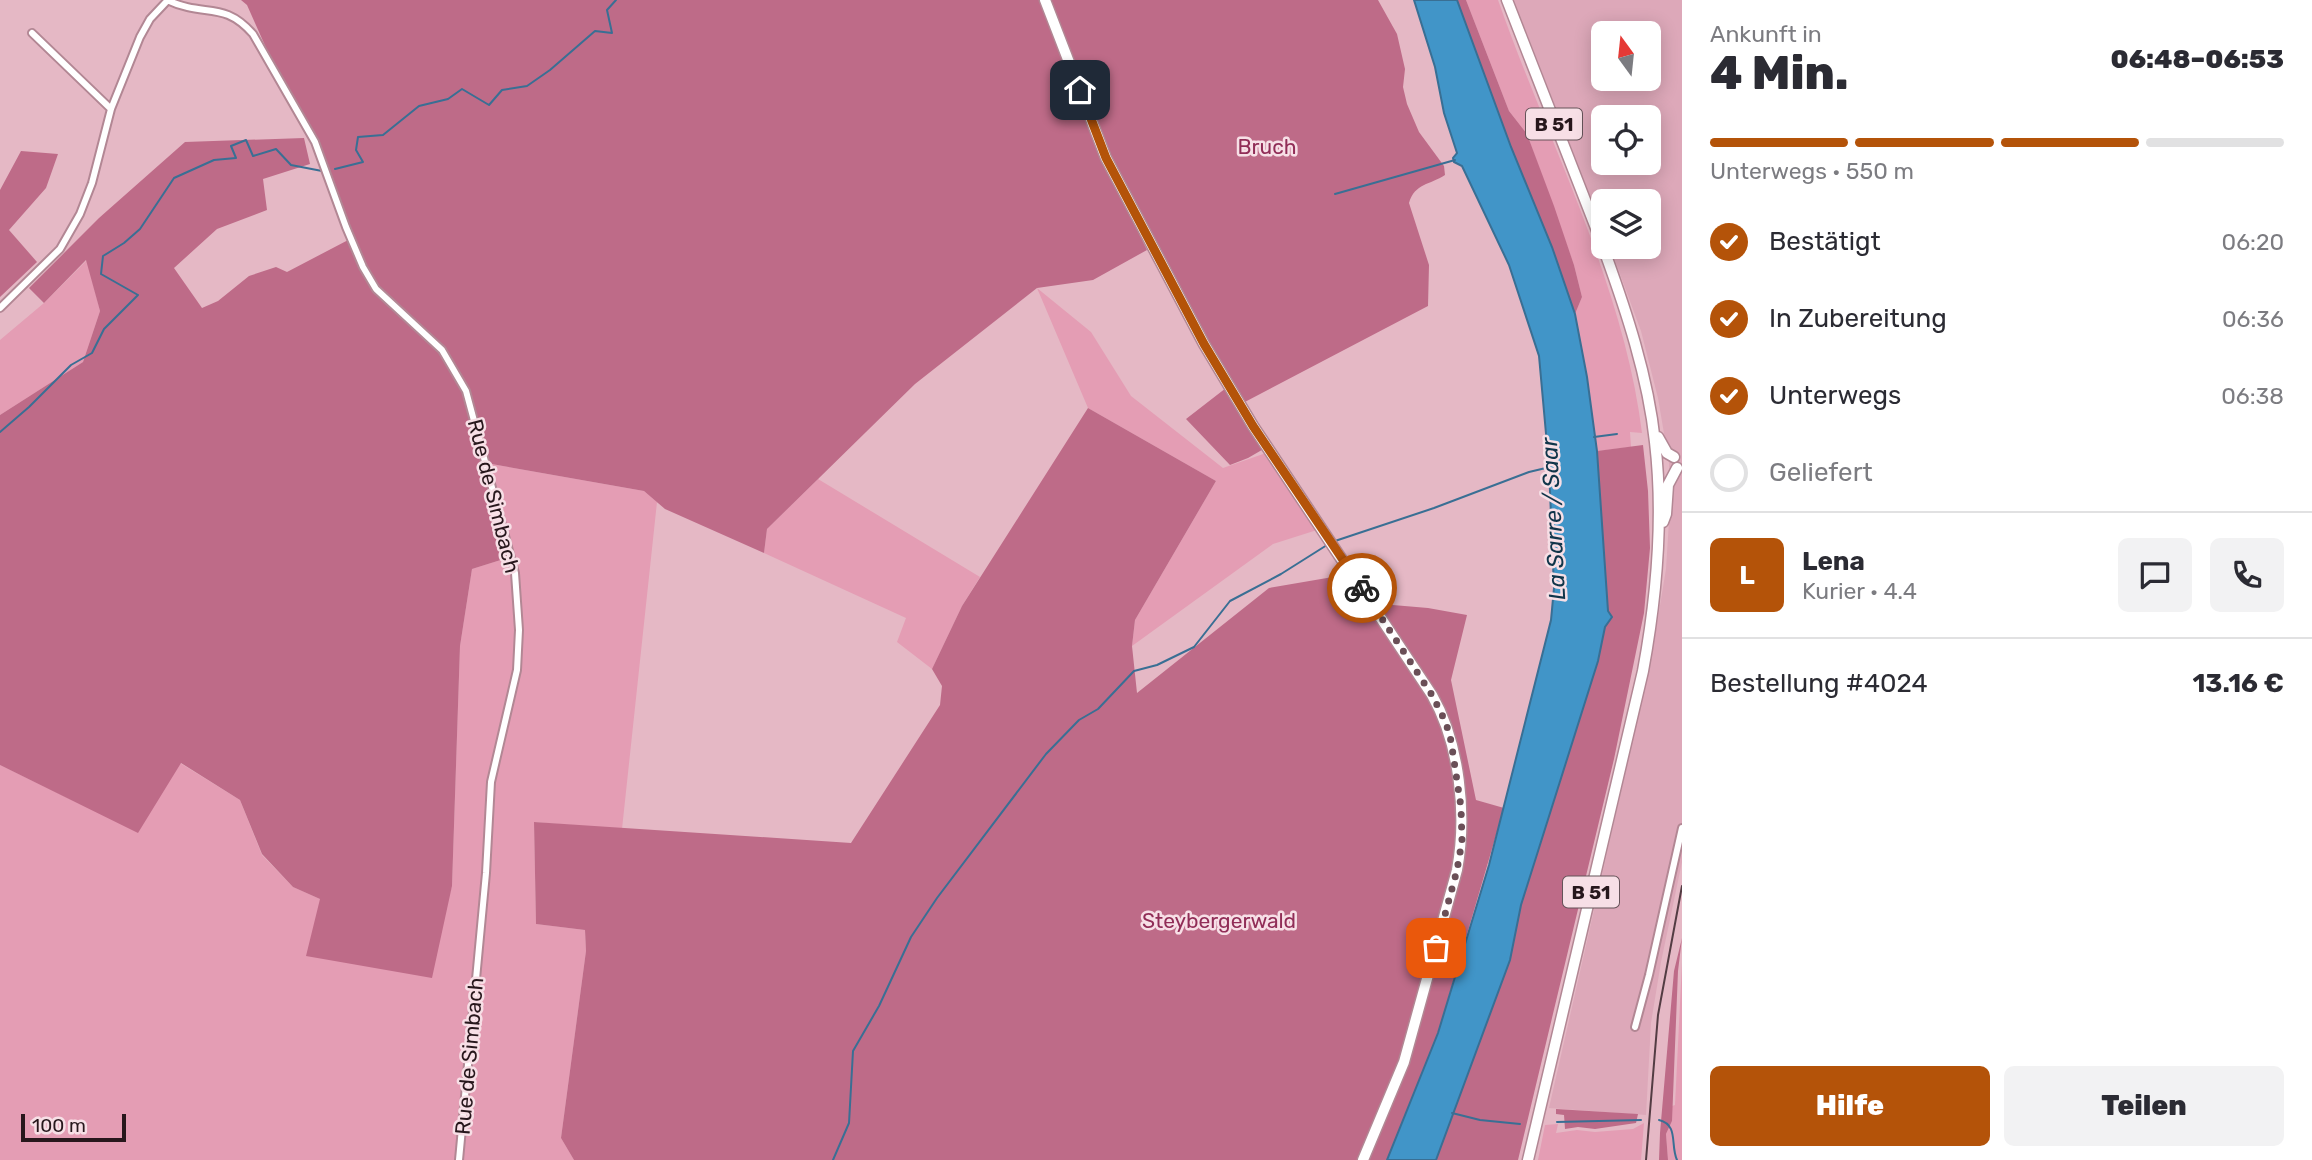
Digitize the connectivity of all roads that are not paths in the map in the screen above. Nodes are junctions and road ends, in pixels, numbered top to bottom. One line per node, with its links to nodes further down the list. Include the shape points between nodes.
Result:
1 (167, 0): 5 (street, via 140,37); 15 (street, Rue de Simbach, via 178,5 229,8 253,34 315,142 346,227 376,289 442,350 466,391 511,550 518,598 517,670 491,782)
2 (1045, 0): 16 (main road, via 1106,158 1204,344 1438,705 1451,741 1462,819 1457,870 1413,1034)
3 (1507, 0): 6 (main road, B 51)
4 (32, 33): 5 (street)
5 (111, 110): 8 (street, via 80,214 60,248)
6 (1591, 216)
7 (1607, 259): 9 (main road, B 51, via 1632,336)
8 (0, 308)
9 (1653, 427): 10 (main road, B 51, via 1667,453); 11 (main road, B 51)
10 (1679, 462): 11 (main road, via 1664,468); 12 (main road, B 51, via 1668,485)
11 (1657, 463): 12 (main road, B 51)
12 (1660, 529): 17 (main road, B 51, via 1643,671)
13 (1682, 828): 14 (street)
14 (1635, 1027)
15 (459, 1160)
16 (1363, 1160)
17 (1528, 1160)

